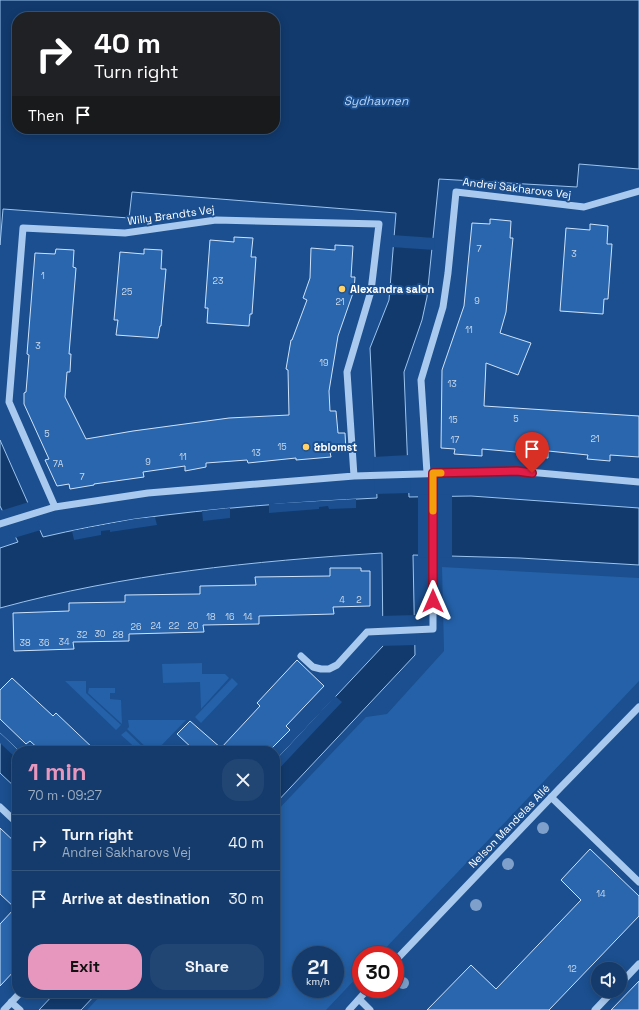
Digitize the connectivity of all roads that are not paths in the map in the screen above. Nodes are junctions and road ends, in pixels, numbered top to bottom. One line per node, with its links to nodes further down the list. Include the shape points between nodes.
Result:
1 (639, 191): 2 (street, Andrei Sakharovs Vej, via 584,207 456,192 443,307 421,380)
2 (430, 473): 3 (street); 4 (street, via 517,471); 7 (street, via 433,494 434,629 367,632 337,665 329,669 313,667)
3 (354, 476): 5 (street, via 148,493); 5 (street, Willy Brandts Vej, via 347,372 371,291 379,224 216,220 125,233 23,228 10,402)
4 (639, 482)
5 (55, 507): 6 (street)
6 (2, 523)
7 (301, 656)
8 (639, 707): 9 (street, Nelson Mandelas Allé)
9 (551, 797): 12 (street); 13 (street, Nelson Mandelas Allé)
10 (0, 807): 11 (street)
11 (12, 818)
12 (639, 882)
13 (404, 952)
14 (639, 964): 15 (street)
15 (627, 977)
16 (15, 998): 19 (street)
17 (606, 998): 24 (street)
18 (359, 999): 22 (street); 23 (street)
19 (11, 1002): 20 (street); 21 (street)
20 (4, 1010)
21 (20, 1010)
22 (349, 1010)
23 (370, 1010)
24 (594, 1010)

